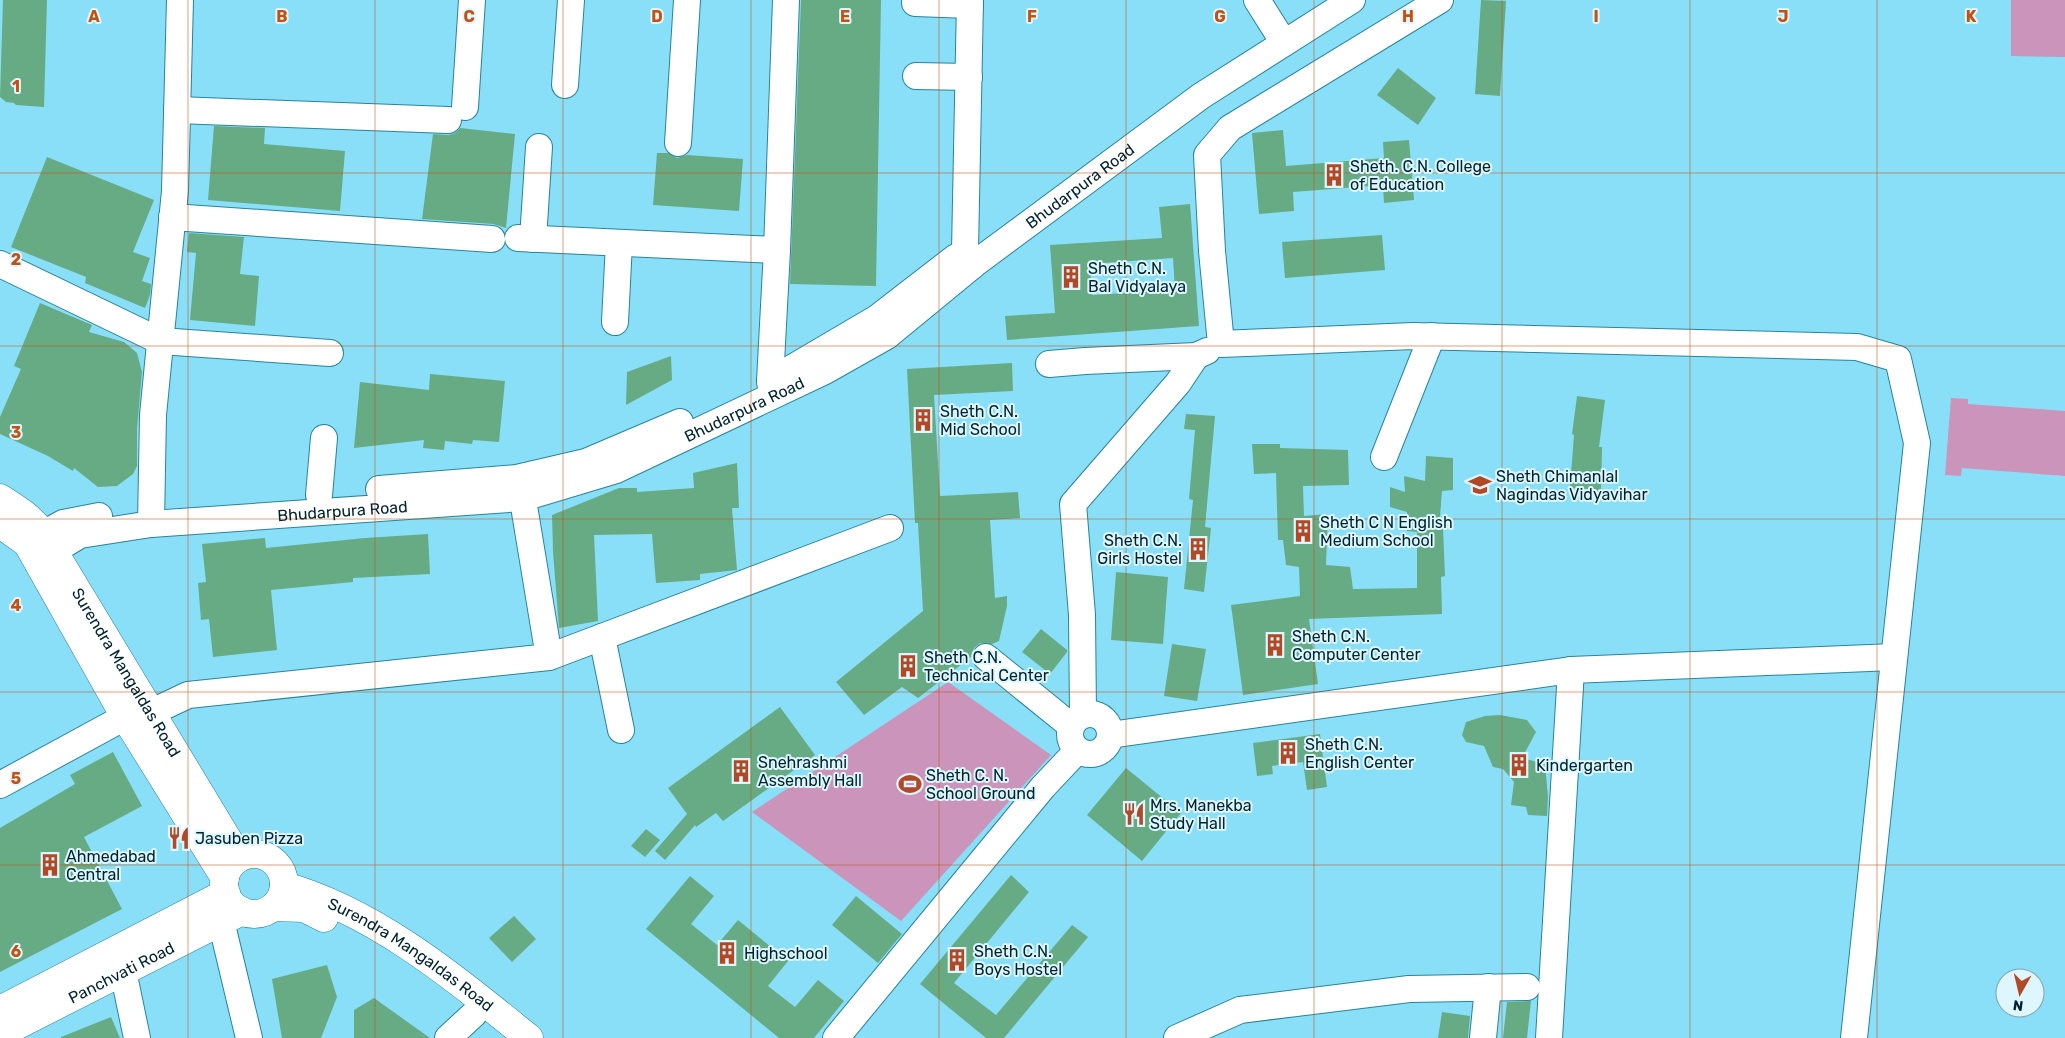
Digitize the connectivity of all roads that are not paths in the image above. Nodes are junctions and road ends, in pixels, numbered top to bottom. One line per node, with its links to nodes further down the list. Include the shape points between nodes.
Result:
1 (180, 0): 16 (street)
2 (472, 0): 16 (street, via 457,114)
3 (571, 0): 15 (street)
4 (687, 0): 17 (street)
5 (786, 0): 22 (street)
6 (1256, 0): 12 (street)
7 (1319, 0): 12 (street, Bhudarpura Road)
8 (1352, 0): 12 (street, Bhudarpura Road)
9 (1440, 0): 28 (street, via 1230,128 1207,155)
10 (970, 2): 11 (street); 14 (street)
11 (915, 3)
12 (1280, 36): 23 (street, Bhudarpura Road, via 1169,100 1109,154)
13 (916, 76): 14 (street)
14 (969, 77): 23 (street)
15 (565, 86)
16 (177, 110): 19 (street)
17 (678, 143)
18 (539, 147): 21 (street, via 526,239)
19 (172, 217): 20 (street); 27 (street)
20 (492, 240)
21 (619, 243): 22 (street); 25 (street)
22 (777, 250): 32 (street)
23 (968, 258): 32 (street, Bhudarpura Road)
24 (0, 264): 27 (street)
25 (615, 322)
26 (1432, 336): 28 (street); 34 (street); 45 (street, via 1857,347 1898,359 1916,443)
27 (160, 341): 29 (street); 38 (street, via 153,415)
28 (1221, 344): 30 (street)
29 (330, 353)
30 (1196, 356): 31 (street); 49 (street, via 1178,383 1073,504 1082,615)
31 (1049, 364)
32 (771, 389): 35 (street, Bhudarpura Road, via 742,395)
33 (324, 438): 36 (street)
34 (1384, 457)
35 (521, 487): 36 (street, Bhudarpura Road); 38 (street, Bhudarpura Road); 43 (street)
36 (319, 494): 38 (street, Bhudarpura Road)
37 (0, 498): 41 (main road, Surendra Mangaldas Road, via 36,525)
38 (151, 516): 41 (street, Bhudarpura Road, via 70,521 63,523)
39 (0, 524): 41 (main road, Surendra Mangaldas Road)
40 (890, 528): 42 (street)
41 (40, 547): 47 (main road, Surendra Mangaldas Road)
42 (602, 637): 43 (street); 48 (street)
43 (549, 657): 47 (street, via 188,695)
44 (986, 657): 49 (street)
45 (1894, 657): 46 (street); 69 (street)
46 (1571, 670): 50 (street); 68 (street)
47 (137, 715): 51 (street); 52 (main road, Surendra Mangaldas Road)
48 (621, 730)
49 (1077, 731): 50 (street, via 1098,716 1105,720); 50 (street, via 1089,754 1104,749); 66 (street, via 1043,788)
50 (1110, 735)
51 (0, 785)
52 (230, 892): 53 (main road, via 258,913); 53 (main road, via 247,854 258,854 269,857 283,875); 54 (main road, Panchvati Road); 57 (main road, Panchvati Road); 62 (street)
53 (279, 897): 58 (main road, Surendra Mangaldas Road, via 364,937 447,991); 65 (main road, Surendra Mangaldas Road, via 311,894 372,924 456,979)
54 (123, 971): 59 (main road, Panchvati Road); 61 (street)
55 (1528, 986): 56 (street)
56 (1488, 987): 60 (street, via 1409,989 1240,1010); 67 (street)
57 (0, 1010)
58 (474, 1014): 63 (street); 64 (main road, Surendra Mangaldas Road)
59 (0, 1034)
60 (1182, 1037)
61 (137, 1038)
62 (249, 1038)
63 (448, 1038)
64 (504, 1038)
65 (529, 1038)
66 (836, 1038)
67 (1483, 1038)
68 (1549, 1038)
69 (1854, 1038)

